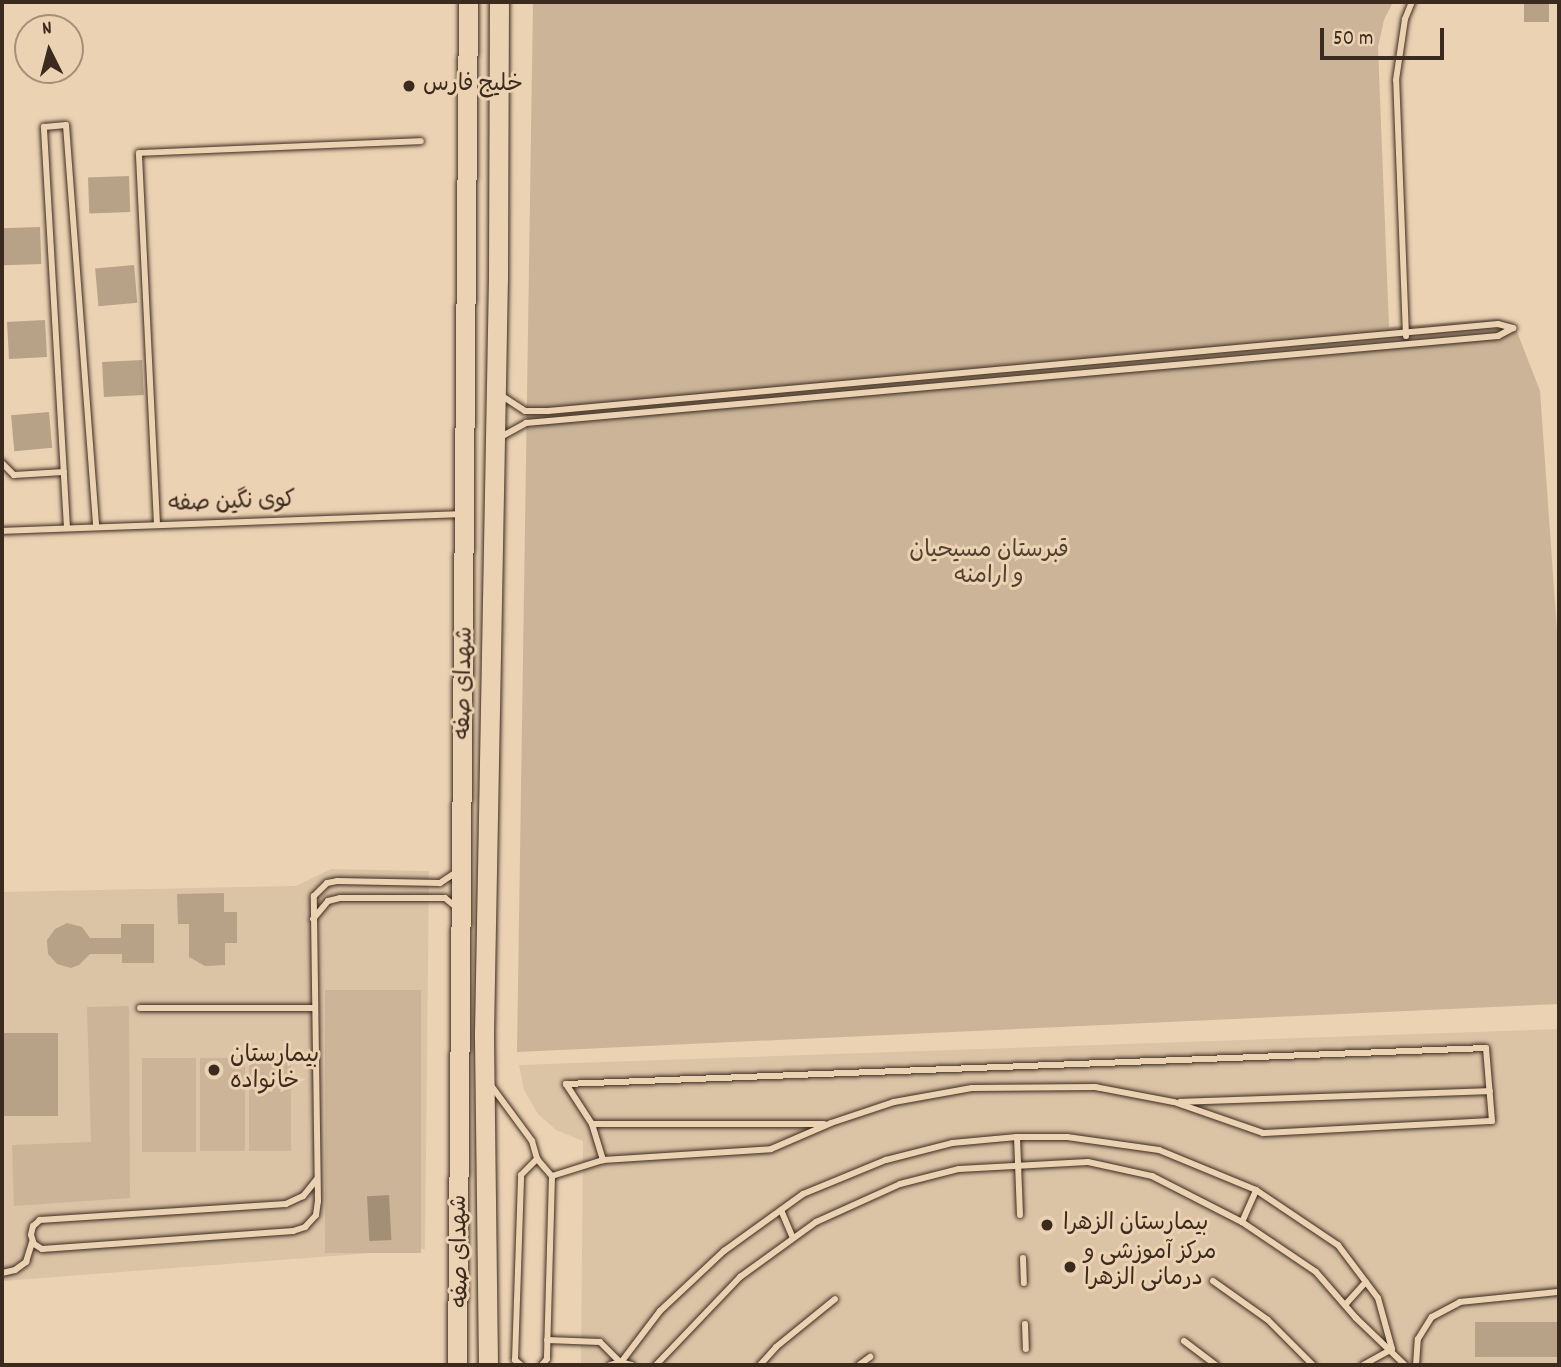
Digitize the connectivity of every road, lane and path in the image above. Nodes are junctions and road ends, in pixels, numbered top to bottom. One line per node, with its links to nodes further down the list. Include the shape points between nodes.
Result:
1 (468, 2): 5 (main road, شهدای صفه)
2 (499, 2): 6 (main road, شهدای صفه)
3 (1412, 2): 7 (lane, via 1396,80)
4 (421, 141): 14 (lane, via 139,153)
5 (466, 144): 6 (main road); 13 (main road, شهدای صفه)
6 (499, 144): 9 (main road, شهدای صفه)
7 (1406, 334): 8 (lane); 8 (lane, via 1498,324 1513,328 1498,336); 9 (lane, via 548,411 525,411)
8 (1406, 345): 10 (lane, via 526,423)
9 (496, 391): 10 (main road, شهدای صفه)
10 (495, 442): 23 (main road, شهدای صفه)
11 (2, 463): 12 (lane, via 14,475)
12 (64, 472): 15 (lane, via 44,127 66,125); 16 (lane)
13 (463, 514): 14 (lane, کوی نگین صفه); 18 (main road, شهدای صفه)
14 (157, 524): 15 (lane, کوی نگین صفه)
15 (96, 527): 16 (lane, کوی نگین صفه)
16 (67, 528): 17 (lane, کوی نگین صفه)
17 (2, 531)
18 (460, 866): 19 (main road, شهدای صفه); 20 (lane, via 440,883 327,883 314,896)
19 (459, 911): 20 (lane, via 445,898 340,898 328,901); 55 (main road, شهدای صفه)
20 (313, 919): 22 (lane)
21 (140, 1008): 22 (lane)
22 (315, 1008): 33 (lane)
23 (485, 1077): 29 (lane, via 531,1141); 56 (main road, شهدای صفه)
24 (1490, 1091): 25 (lane); 25 (lane, via 1492,1121 1263,1133); 26 (lane, via 1486,1048 565,1084)
25 (1174, 1102): 27 (lane, via 1095,1087 972,1088 894,1102)
26 (592, 1124): 27 (lane); 30 (lane)
27 (829, 1124): 30 (lane, via 771,1149)
28 (1017, 1137): 31 (lane); 34 (lane, via 1067,1137 1159,1150); 35 (lane, via 952,1143 886,1160 803,1194)
29 (537, 1159): 32 (lane); 57 (lane, via 521,1175 515,1360)
30 (603, 1160): 32 (lane)
31 (1018, 1163): 36 (lane); 37 (lane, via 1088,1162 1152,1176); 38 (lane, via 958,1168 900,1184 816,1222)
32 (552, 1176): 49 (lane)
33 (317, 1179): 39 (lane, via 303,1196 286,1204 40,1220 31,1230); 39 (lane, via 316,1215 299,1230 42,1249)
34 (1256, 1190): 37 (lane); 43 (lane, via 1338,1245)
35 (781, 1210): 38 (lane); 54 (lane, via 724,1251 660,1311)
36 (1020, 1215)
37 (1242, 1223): 47 (lane, via 1316,1272)
38 (793, 1238): 61 (lane, via 740,1277)
39 (32, 1240): 41 (lane, via 26,1262)
40 (1023, 1258): 44 (lane)
41 (2, 1273)
42 (1213, 1281): 65 (lane, via 1268,1320)
43 (1366, 1282): 47 (lane); 52 (lane, via 1378,1298)
44 (1024, 1283)
45 (1559, 1292): 68 (lane, via 1460,1302 1432,1317 1418,1339)
46 (835, 1299): 62 (lane)
47 (1345, 1305): 52 (lane)
48 (1025, 1324): 51 (lane)
49 (547, 1340): 54 (lane, via 600,1342); 58 (lane, via 547,1359)
50 (1184, 1341): 64 (lane)
51 (1026, 1349)
52 (1392, 1349): 66 (lane); 67 (lane)
53 (870, 1357): 63 (lane)
54 (620, 1364): 59 (lane); 60 (lane)
55 (457, 1365)
56 (488, 1365)
57 (521, 1365)
58 (542, 1365)
59 (610, 1365)
60 (632, 1365)
61 (656, 1365)
62 (760, 1365)
63 (859, 1365)
64 (1216, 1365)
65 (1313, 1365)
66 (1363, 1365)
67 (1405, 1365)
68 (1416, 1365)

